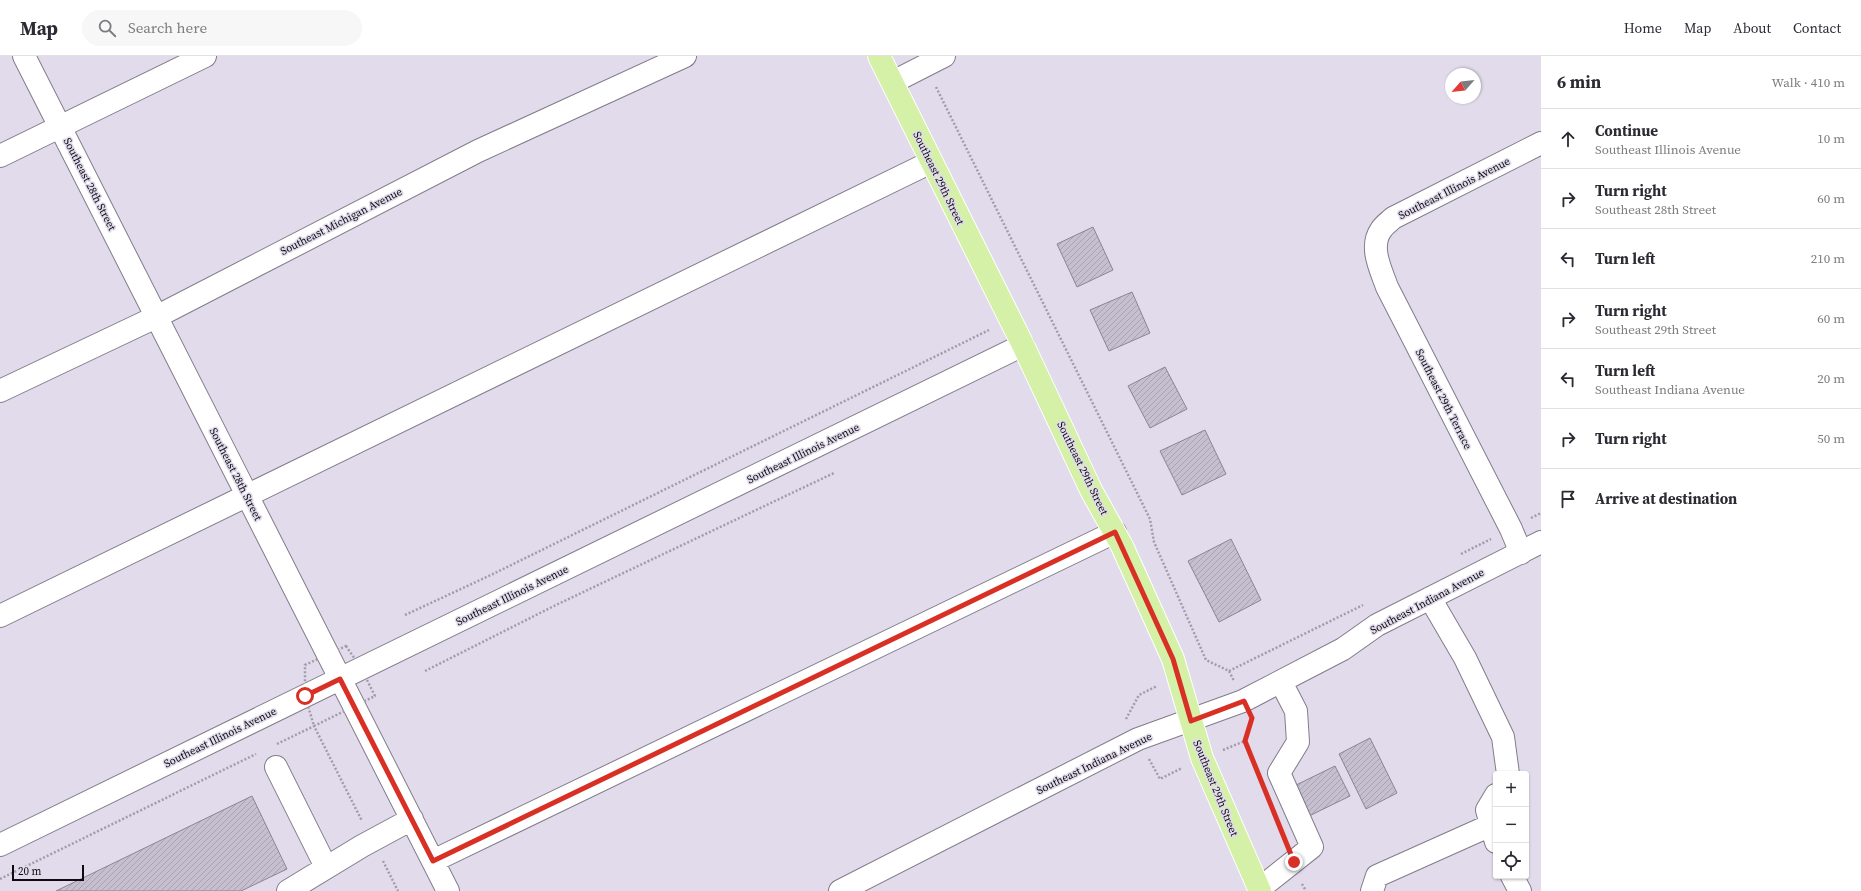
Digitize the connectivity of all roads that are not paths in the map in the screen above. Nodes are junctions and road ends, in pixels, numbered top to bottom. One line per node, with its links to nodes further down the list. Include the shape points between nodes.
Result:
1 (24, 56): 7 (street, Southeast 28th Street)
2 (205, 56): 7 (street)
3 (685, 56): 12 (street, Southeast Michigan Avenue, via 478,151)
4 (880, 56): 6 (main road, Southeast 29th Street)
5 (934, 61): 6 (street)
6 (892, 82): 10 (main road, Southeast 29th Street)
7 (61, 125): 9 (street); 12 (street, Southeast 28th Street)
8 (1541, 143): 11 (street, Southeast Illinois Avenue, via 1393,218 1381,230)
9 (0, 156)
10 (931, 162): 13 (main road, Southeast 29th Street); 15 (street)
11 (1376, 242): 18 (street, Southeast 29th Terrace, via 1378,263 1387,287 1511,529)
12 (156, 317): 14 (street, Southeast Michigan Avenue); 15 (street, Southeast 28th Street)
13 (1023, 345): 16 (main road, Southeast 29th Street, via 1091,490); 21 (street, Southeast Illinois Avenue)
14 (0, 392)
15 (247, 496): 20 (street); 21 (street, Southeast 28th Street)
16 (1115, 532): 23 (main road, Southeast 29th Street, via 1173,659); 31 (street)
17 (1541, 542): 18 (street, Southeast Indiana Avenue)
18 (1520, 553): 19 (street, Southeast Indiana Avenue)
19 (1430, 598): 22 (street, Southeast Indiana Avenue, via 1377,625 1343,649); 25 (street, via 1465,658 1503,737)
20 (0, 616)
21 (340, 679): 27 (street, Southeast 28th Street); 30 (street, Southeast Illinois Avenue)
22 (1281, 682): 23 (street, Southeast Indiana Avenue, via 1244,701); 34 (street, via 1296,711 1298,742 1279,773 1312,847)
23 (1191, 721): 34 (main road, Southeast 29th Street, via 1202,758); 37 (street, Southeast Indiana Avenue, via 1138,739)
24 (274, 757): 32 (street)
25 (1508, 771)
26 (1493, 801): 28 (street, via 1488,810)
27 (412, 819): 31 (street, Southeast 28th Street); 32 (street)
28 (1493, 829)
29 (1493, 833): 38 (street, via 1377,876)
30 (0, 845)
31 (433, 861): 36 (street, Southeast 28th Street)
32 (326, 867): 35 (street)
33 (1514, 879): 39 (street)
34 (1260, 890)
35 (288, 891)
36 (448, 891)
37 (840, 891)
38 (1372, 891)
39 (1520, 891)

